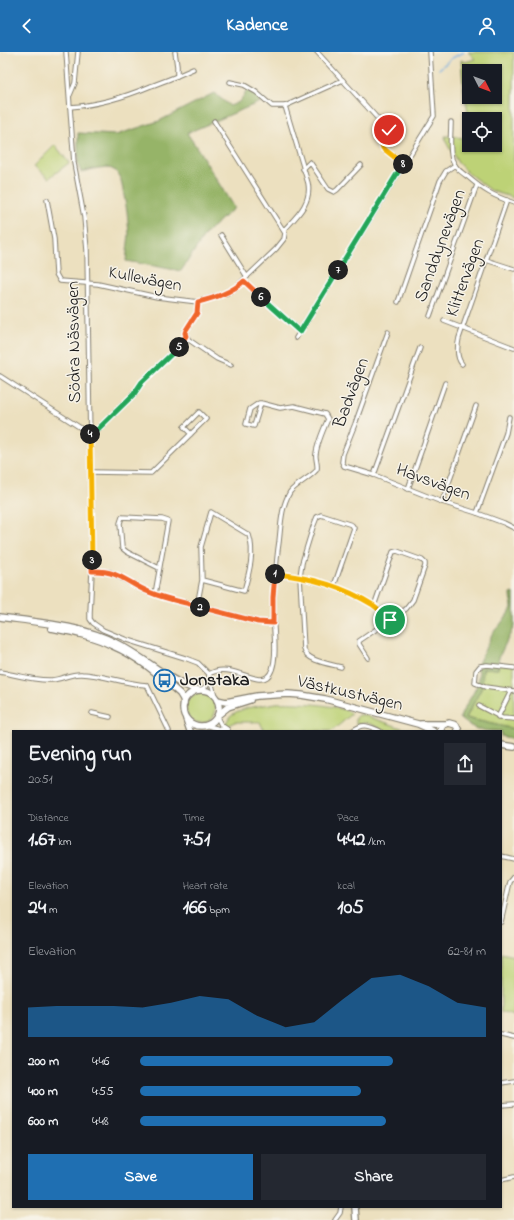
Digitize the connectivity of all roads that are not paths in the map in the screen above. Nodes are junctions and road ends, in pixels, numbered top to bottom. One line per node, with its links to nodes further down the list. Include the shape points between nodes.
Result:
1 (66, 52): 10 (street, Södra Näsvägen)
2 (78, 52): 10 (street)
3 (175, 52): 7 (street)
4 (317, 52): 8 (street)
5 (430, 52): 15 (street, via 434,114)
6 (193, 69): 7 (street)
7 (177, 76): 12 (street, via 129,95 85,106)
8 (343, 80): 11 (street); 15 (street, via 389,130 390,135 382,145 383,148)
9 (230, 82): 11 (street, via 244,85 272,106)
10 (70, 96): 12 (street, Södra Näsvägen)
11 (285, 106): 18 (street, Kullevägen)
12 (70, 107): 29 (street, Södra Näsvägen, via 74,163 85,227)
13 (214, 121): 23 (street)
14 (451, 122): 17 (street, via 450,147)
15 (404, 164): 35 (street)
16 (361, 165): 18 (street, via 334,192 328,189 310,162)
17 (454, 165): 19 (street); 31 (street, via 446,171 440,181)
18 (303, 168): 23 (street, Kullevägen, via 309,187 307,201)
19 (477, 185): 21 (street); 32 (street, Sanddynevägen)
20 (48, 200): 29 (street, Kullevägen, via 56,276 60,281)
21 (507, 200): 22 (street); 25 (street, Klittervägen)
22 (514, 203)
23 (284, 230): 27 (street, Kullevägen, via 282,242)
24 (221, 235): 27 (street)
25 (486, 260): 26 (street); 34 (street, Klittervägen)
26 (514, 268)
27 (247, 277): 28 (street, Kullevägen)
28 (244, 281): 30 (street, Kullevägen, via 227,293); 35 (street)
29 (87, 282): 30 (street, Kullevägen, via 157,297); 48 (street, Södra Näsvägen)
30 (198, 302): 37 (street, via 197,313 186,330)
31 (398, 302)
32 (430, 316)
33 (444, 321): 34 (street)
34 (462, 327): 40 (street); 41 (street, Klittervägen, via 457,350)
35 (300, 332): 38 (street)
36 (388, 332): 50 (street, Badvägen, via 343,454)
37 (186, 336): 42 (street, via 217,359); 48 (street, via 142,382 134,394)
38 (296, 338)
39 (420, 348): 52 (street)
40 (514, 348)
41 (462, 364)
42 (230, 365)
43 (0, 376): 48 (street)
44 (446, 383): 53 (street)
45 (261, 403): 45 (street, via 250,409 246,424 254,426); 59 (street, via 280,408 294,406 325,414 328,419 316,453 317,469 290,492 285,503)
46 (476, 406): 54 (street)
47 (509, 417): 55 (street, via 506,433)
48 (90, 434): 51 (street, Södra Näsvägen)
49 (191, 434): 49 (street, via 206,419 199,412 184,427); 51 (street, via 151,473)
50 (342, 464): 52 (street, Havsvägen)
51 (91, 472): 58 (street, Södra Näsvägen)
52 (374, 475): 53 (street, Havsvägen)
53 (408, 489): 54 (street, Havsvägen)
54 (442, 502): 55 (street, Havsvägen)
55 (477, 513): 56 (street, Havsvägen)
56 (514, 528)
57 (159, 568): 57 (street, via 122,548 122,517 168,521); 63 (street)
58 (92, 571): 63 (street, via 110,572); 73 (street, Södra Näsvägen, via 90,616 94,625 127,640 193,661)
59 (276, 574): 60 (street); 68 (street)
60 (300, 577): 62 (street); 62 (street, via 317,517 321,515 352,525 354,528); 70 (street, via 304,653 310,658)
61 (202, 580): 61 (street, via 244,591 250,572 249,535 211,512 201,547); 64 (street)
62 (334, 586): 65 (street)
63 (155, 594): 64 (street)
64 (197, 606): 68 (street, via 258,622)
65 (374, 606): 67 (street); 67 (street, via 393,552 397,551 424,561 425,566 413,600 406,609)
66 (0, 618): 74 (main road, via 66,627 99,635 133,652 177,682); 78 (main road, via 84,635 113,645 139,660 165,681 180,694)
67 (390, 620): 69 (street, via 359,641 358,644)
68 (273, 623): 73 (street, via 274,664 267,677 256,678 224,670 216,670)
69 (368, 658)
70 (340, 667)
71 (514, 668): 75 (street, via 480,666 476,671 475,683)
72 (0, 672): 90 (street, via 51,680 78,673 146,685)
73 (209, 674): 74 (street, via 207,685); 77 (street)
74 (199, 690): 77 (main road, via 208,691); 78 (main road, via 189,695)
75 (513, 691): 84 (street)
76 (276, 694): 77 (main road, Västkustvägen, via 226,702); 82 (main road, Västkustvägen, via 235,704); 86 (main road, Västkustvägen, via 325,699)
77 (216, 698): 82 (main road, via 219,707)
78 (184, 704): 81 (main road)
79 (479, 706): 84 (street)
80 (92, 714): 83 (street)
81 (185, 715): 88 (main road, via 193,724); 91 (main road)
82 (217, 716): 88 (main road); 88 (street, via 221,725 228,730)
83 (110, 717)
84 (498, 717): 85 (street)
85 (514, 719)
86 (418, 724): 87 (main road, Västkustvägen); 95 (main road, Västkustvägen)
87 (444, 724): 89 (main road, Västkustvägen, via 451,723); 96 (main road)
88 (205, 725): 92 (main road)
89 (458, 729)
90 (168, 730)
91 (190, 730)
92 (201, 730)
93 (354, 730): 94 (street, via 365,725)
94 (378, 730)
95 (431, 730)
96 (440, 730)
97 (502, 745): 98 (main road)
98 (514, 747)
99 (502, 856): 100 (street)
100 (514, 859)
101 (514, 877): 102 (street, via 509,886)
102 (502, 918)
103 (502, 1034): 104 (street)
104 (514, 1038)
105 (514, 1081): 106 (street)
106 (502, 1083)
107 (514, 1104): 108 (street)
108 (502, 1105)
109 (514, 1178): 110 (street)
110 (502, 1180)
111 (341, 1208): 113 (street)
112 (355, 1208): 114 (main road)
113 (335, 1220)
114 (356, 1220)

